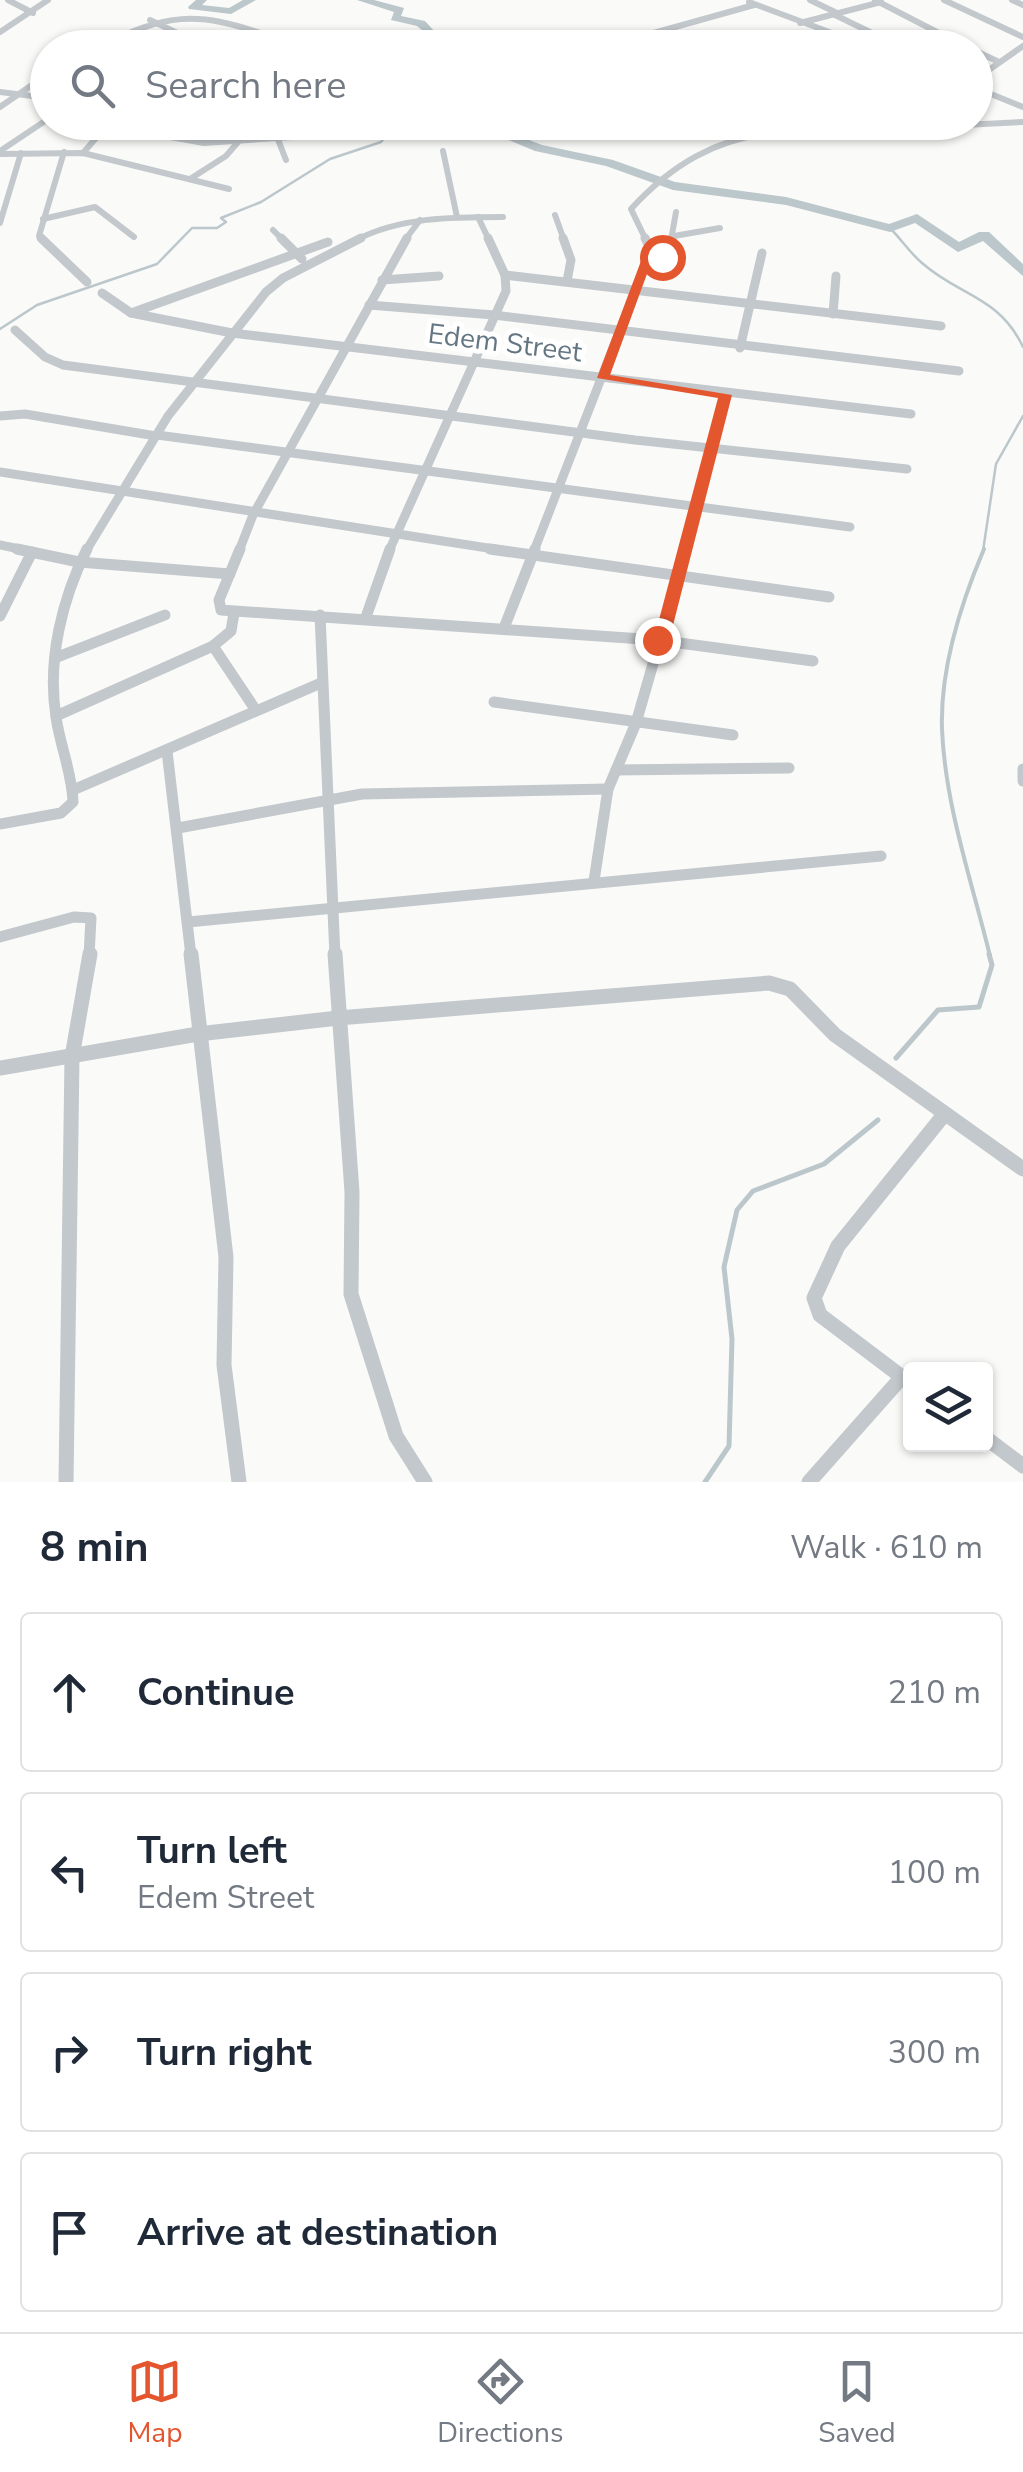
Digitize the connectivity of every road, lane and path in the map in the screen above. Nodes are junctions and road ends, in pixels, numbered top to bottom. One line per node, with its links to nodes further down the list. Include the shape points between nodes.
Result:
1 (8, 0): 11 (street)
2 (48, 0): 11 (street)
3 (746, 0): 9 (street)
4 (810, 0): 12 (street)
5 (890, 0): 8 (street)
6 (944, 0): 23 (street)
7 (1012, 0): 10 (street)
8 (877, 1): 12 (street); 21 (street)
9 (754, 5): 14 (street); 18 (street)
10 (1023, 5)
11 (33, 13): 22 (street)
12 (833, 13): 14 (street); 20 (street)
13 (150, 20): 15 (street); 16 (street); 17 (street, via 204,14)
14 (800, 23): 19 (street)
15 (131, 30)
16 (170, 30)
17 (251, 30)
18 (668, 30)
19 (820, 30)
20 (866, 30)
21 (933, 30)
22 (0, 32)
23 (1023, 38)
24 (1023, 46): 26 (street)
25 (993, 59): 26 (street)
26 (999, 62): 27 (street)
27 (993, 67)
28 (30, 85): 30 (street)
29 (0, 92): 30 (street)
30 (14, 94): 32 (street); 34 (street)
31 (993, 94): 33 (street)
32 (30, 96)
33 (1021, 104)
34 (0, 107)
35 (1023, 122): 36 (street)
36 (993, 123)
37 (30, 131): 45 (street)
38 (94, 140): 47 (street)
39 (181, 140): 43 (street)
40 (246, 140): 43 (street)
41 (278, 140): 49 (street)
42 (731, 140): 67 (street, via 631,209)
43 (238, 142): 50 (street)
44 (443, 151): 56 (street)
45 (0, 152): 48 (street)
46 (64, 152): 47 (street); 48 (street); 59 (street)
47 (83, 152): 50 (street)
48 (22, 153): 51 (street)
49 (286, 160)
50 (190, 179): 53 (street)
51 (14, 188): 52 (street); 61 (street)
52 (0, 189)
53 (229, 189)
54 (676, 212): 64 (street)
55 (555, 215): 77 (street, via 572,260)
56 (457, 217): 57 (street); 60 (street)
57 (478, 217): 58 (street); 73 (street)
58 (504, 217)
59 (43, 219): 65 (street, via 95,206); 78 (street, via 41,238)
60 (420, 220): 72 (street, via 381,227); 76 (street)
61 (0, 224)
62 (720, 228): 64 (street)
63 (273, 230): 70 (street)
64 (674, 236): 68 (street)
65 (134, 237)
66 (328, 242): 70 (street)
67 (650, 248): 68 (street); 71 (street)
68 (670, 249): 71 (street)
69 (762, 253): 81 (street)
70 (297, 254): 72 (street); 83 (street)
71 (647, 261): 79 (street)
72 (310, 264): 89 (street, via 266,292)
73 (504, 275): 77 (street); 85 (street, via 506,291)
74 (438, 276): 76 (street)
75 (836, 276): 84 (street)
76 (382, 280): 82 (street)
77 (567, 281): 79 (street)
78 (87, 282)
79 (638, 287): 81 (street); 88 (street)
80 (102, 293): 83 (street, Edem Street)
81 (749, 304): 84 (street); 91 (street)
82 (369, 305): 85 (street); 90 (street)
83 (131, 313): 89 (street, Edem Street)
84 (833, 314): 86 (street)
85 (494, 315): 88 (street); 92 (street)
86 (941, 326)
87 (15, 330): 95 (street, via 53,362)
88 (622, 330): 91 (street); 94 (street)
89 (232, 334): 90 (street, Edem Street); 95 (street)
90 (346, 348): 92 (street, Edem Street); 97 (street)
91 (740, 348): 93 (street)
92 (470, 361): 94 (street, Edem Street); 99 (street)
93 (960, 371)
94 (603, 378): 96 (street, Edem Street); 101 (street)
95 (196, 384): 97 (street); 102 (street)
96 (725, 395): 98 (street, Edem Street); 103 (street)
97 (318, 397): 99 (street); 104 (street)
98 (910, 414)
99 (450, 415): 101 (street); 106 (street)
100 (0, 416): 102 (street, via 25,414)
101 (580, 432): 103 (street); 108 (street)
102 (156, 436): 104 (street); 109 (street)
103 (711, 448): 105 (street); 110 (street)
104 (288, 453): 106 (street); 111 (street)
105 (907, 469)
106 (425, 470): 108 (street); 113 (street)
107 (0, 472): 109 (street)
108 (560, 488): 110 (street); 116 (street)
109 (118, 494): 111 (street); 117 (street)
110 (697, 505): 112 (street); 119 (street)
111 (253, 516): 113 (street); 118 (street)
112 (850, 527)
113 (395, 536): 116 (street); 126 (street)
114 (0, 545): 115 (street)
115 (32, 552): 117 (street); 120 (street)
116 (529, 555): 119 (street); 127 (street)
117 (79, 562): 118 (street); 130 (street, via 59,615)
118 (230, 574): 122 (street, via 220,606)
119 (678, 578): 121 (street); 128 (street)
120 (5, 592): 125 (street)
121 (829, 597)
122 (234, 614): 124 (street); 129 (street, via 231,631)
123 (165, 615): 130 (street)
124 (320, 615): 126 (street); 132 (street)
125 (0, 616)
126 (366, 617): 127 (street)
127 (504, 628): 128 (street)
128 (657, 640): 131 (street); 136 (street)
129 (213, 646): 134 (street); 135 (street)
130 (54, 658): 135 (street)
131 (813, 661)
132 (320, 683): 134 (street); 145 (street)
133 (494, 702): 136 (street)
134 (253, 706): 138 (street)
135 (56, 716): 144 (street)
136 (636, 724): 137 (street); 141 (street)
137 (734, 735)
138 (167, 751): 144 (street); 147 (street)
139 (789, 768): 141 (street)
140 (1023, 769): 142 (street)
141 (616, 770): 143 (street)
142 (1023, 781)
143 (608, 789): 145 (street, via 497,788); 149 (street)
144 (74, 790): 146 (street, via 73,802 61,813)
145 (331, 800): 147 (street); 150 (street)
146 (0, 824)
147 (178, 828): 151 (street)
148 (882, 856): 149 (street)
149 (594, 881): 150 (street)
150 (336, 906): 151 (street); 153 (street)
151 (188, 922): 154 (street)
152 (0, 937): 155 (street, via 91,918)
153 (338, 1018): 154 (street); 157 (street, via 779,984 835,1036); 165 (street, via 352,1192 351,1294 396,1436)
154 (198, 1034): 155 (street); 164 (street, via 226,1257 224,1365)
155 (72, 1057): 156 (street); 163 (street)
156 (0, 1068)
157 (943, 1116): 158 (street); 159 (street, via 838,1246 814,1298 820,1315)
158 (1023, 1169)
159 (903, 1378)
160 (903, 1383): 166 (street)
161 (993, 1443): 162 (street)
162 (1023, 1466)
163 (66, 1482)
164 (239, 1482)
165 (425, 1482)
166 (809, 1482)

